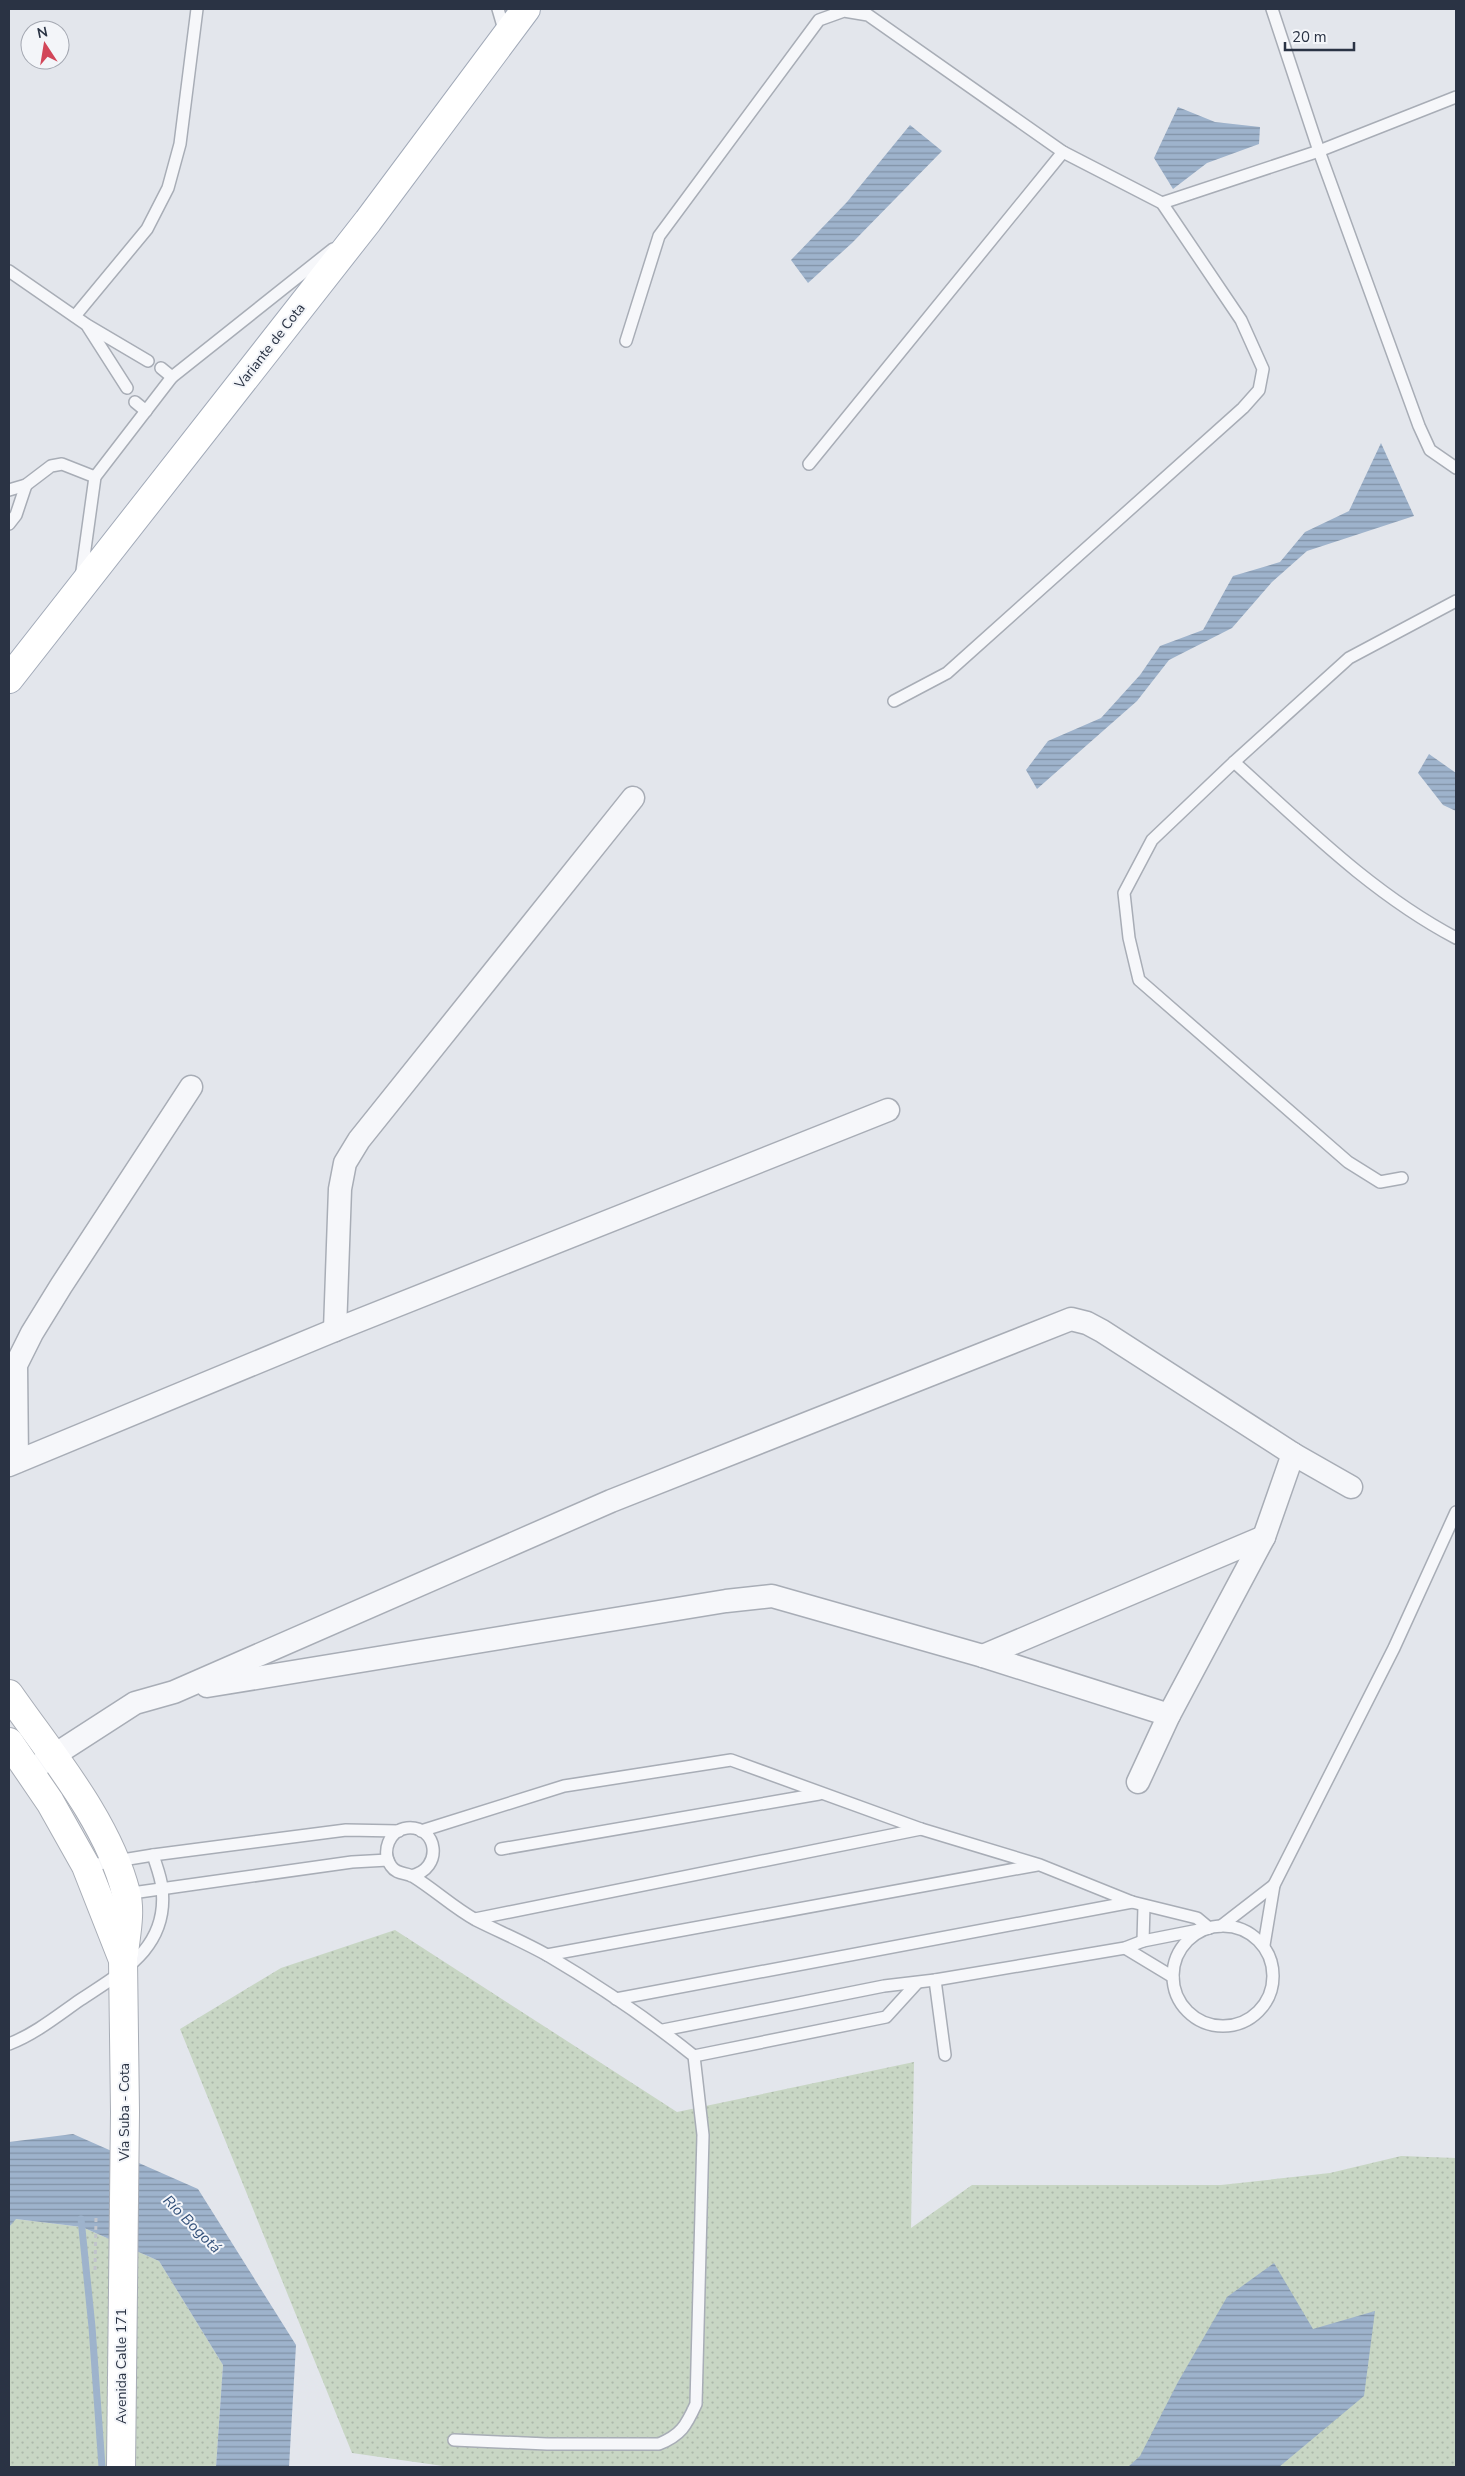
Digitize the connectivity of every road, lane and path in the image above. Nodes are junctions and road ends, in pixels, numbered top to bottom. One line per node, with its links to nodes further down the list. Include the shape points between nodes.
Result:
1 (198, 9): 12 (lane, via 180,144 168,188 147,229)
2 (498, 9): 5 (lane)
3 (526, 9): 5 (main road, Variante de Cota)
4 (1272, 9): 7 (lane)
5 (505, 35): 10 (main road, Variante de Cota)
6 (1456, 97): 7 (lane)
7 (1319, 151): 9 (lane); 22 (lane, via 1419,426 1430,450)
8 (1063, 152): 9 (lane); 14 (lane, via 868,15 844,11 819,20 659,236); 21 (lane)
9 (1162, 203): 30 (lane, via 1241,320 1263,369 1259,390 1243,408 947,673)
10 (368, 221): 17 (lane); 27 (main road, Variante de Cota)
11 (9, 271): 12 (lane)
12 (75, 316): 13 (lane)
13 (87, 325): 15 (lane); 18 (lane)
14 (626, 341)
15 (148, 361)
16 (161, 368): 17 (lane)
17 (172, 377): 20 (lane)
18 (127, 388)
19 (135, 402): 20 (lane)
20 (146, 411): 23 (lane)
21 (809, 464)
22 (1456, 468)
23 (95, 477): 24 (lane, via 62,464 51,466); 27 (lane)
24 (26, 485): 25 (lane); 26 (lane, via 16,515)
25 (9, 490)
26 (9, 524)
27 (79, 589): 29 (main road, Variante de Cota)
28 (1456, 601): 31 (lane, via 1349,658)
29 (9, 679)
30 (894, 700)
31 (1234, 762): 33 (lane, via 1373,886); 36 (lane, via 1152,840 1124,893 1129,938 1139,980 1348,1162 1380,1182)
32 (633, 798): 37 (street, via 358,1140 345,1163 340,1189)
33 (1456, 938)
34 (192, 1087): 39 (street, via 61,1286 16,1365)
35 (888, 1110): 37 (street)
36 (1402, 1178)
37 (335, 1330): 39 (street)
38 (1293, 1454): 40 (street); 42 (street); 44 (street, via 1102,1331 1071,1319 611,1501)
39 (13, 1463)
40 (1351, 1487)
41 (1456, 1512): 62 (lane, via 1394,1648)
42 (1264, 1537): 43 (street); 46 (street)
43 (983, 1656): 44 (street, via 772,1596); 46 (street)
44 (174, 1692): 48 (street, via 135,1703)
45 (9, 1694): 48 (main road, Vía Suba - Cota)
46 (1168, 1715): 50 (street)
47 (9, 1742): 49 (main road, Vía Suba - Cota)
48 (52, 1756): 49 (street); 58 (main road, Vía Suba - Cota, via 86,1806)
49 (29, 1771): 60 (main road, Vía Suba - Cota)
50 (1138, 1782)
51 (820, 1794): 52 (lane); 54 (lane, via 731,1760 564,1786); 55 (lane)
52 (921, 1829): 59 (lane); 67 (lane)
53 (399, 1831): 54 (lane, via 406,1828); 56 (lane, via 346,1830); 57 (lane, via 387,1847)
54 (420, 1831): 61 (lane, via 431,1842 433,1857 425,1870)
55 (501, 1849)
56 (154, 1854): 58 (lane); 63 (lane)
57 (388, 1860): 61 (lane, via 397,1872); 63 (lane)
58 (114, 1861): 60 (lane); 64 (main road, Vía Suba - Cota)
59 (1040, 1865): 65 (lane); 72 (lane)
60 (86, 1866): 64 (main road, Vía Suba - Cota)
61 (411, 1876): 67 (lane)
62 (1274, 1885): 68 (lane); 70 (lane)
63 (162, 1888): 64 (lane); 73 (lane, via 161,1912 154,1935 142,1955)
64 (114, 1897): 73 (main road, Vía Suba - Cota)
65 (1132, 1902): 66 (lane); 77 (lane)
66 (1144, 1906): 68 (lane, via 1197,1918); 69 (lane)
67 (474, 1919): 72 (lane)
68 (1215, 1927): 69 (lane); 70 (lane, via 1239,1928); 74 (lane, via 1193,1936 1181,1950)
69 (1143, 1941): 71 (lane)
70 (1264, 1945): 74 (lane, via 1272,1961 1274,1979 1269,1996 1259,2011 1244,2022 1226,2026 1208,2023 1192,2015 1180,2002)
71 (1125, 1948): 74 (lane); 75 (lane)
72 (547, 1955): 77 (lane)
73 (123, 1966): 79 (lane, via 38,2029); 82 (main road, Vía Suba - Cota)
74 (1173, 1977)
75 (935, 1980): 76 (lane); 80 (lane)
76 (917, 1983): 78 (lane, via 884,1986); 81 (lane, via 886,2017)
77 (616, 1999): 78 (lane)
78 (663, 2030): 81 (lane)
79 (9, 2044)
80 (945, 2055)
81 (694, 2056): 83 (lane, via 703,2135 696,2404 683,2429 674,2438 659,2444)
82 (122, 2264): 84 (main road, Avenida Calle 171)
83 (454, 2440)
84 (121, 2467)

